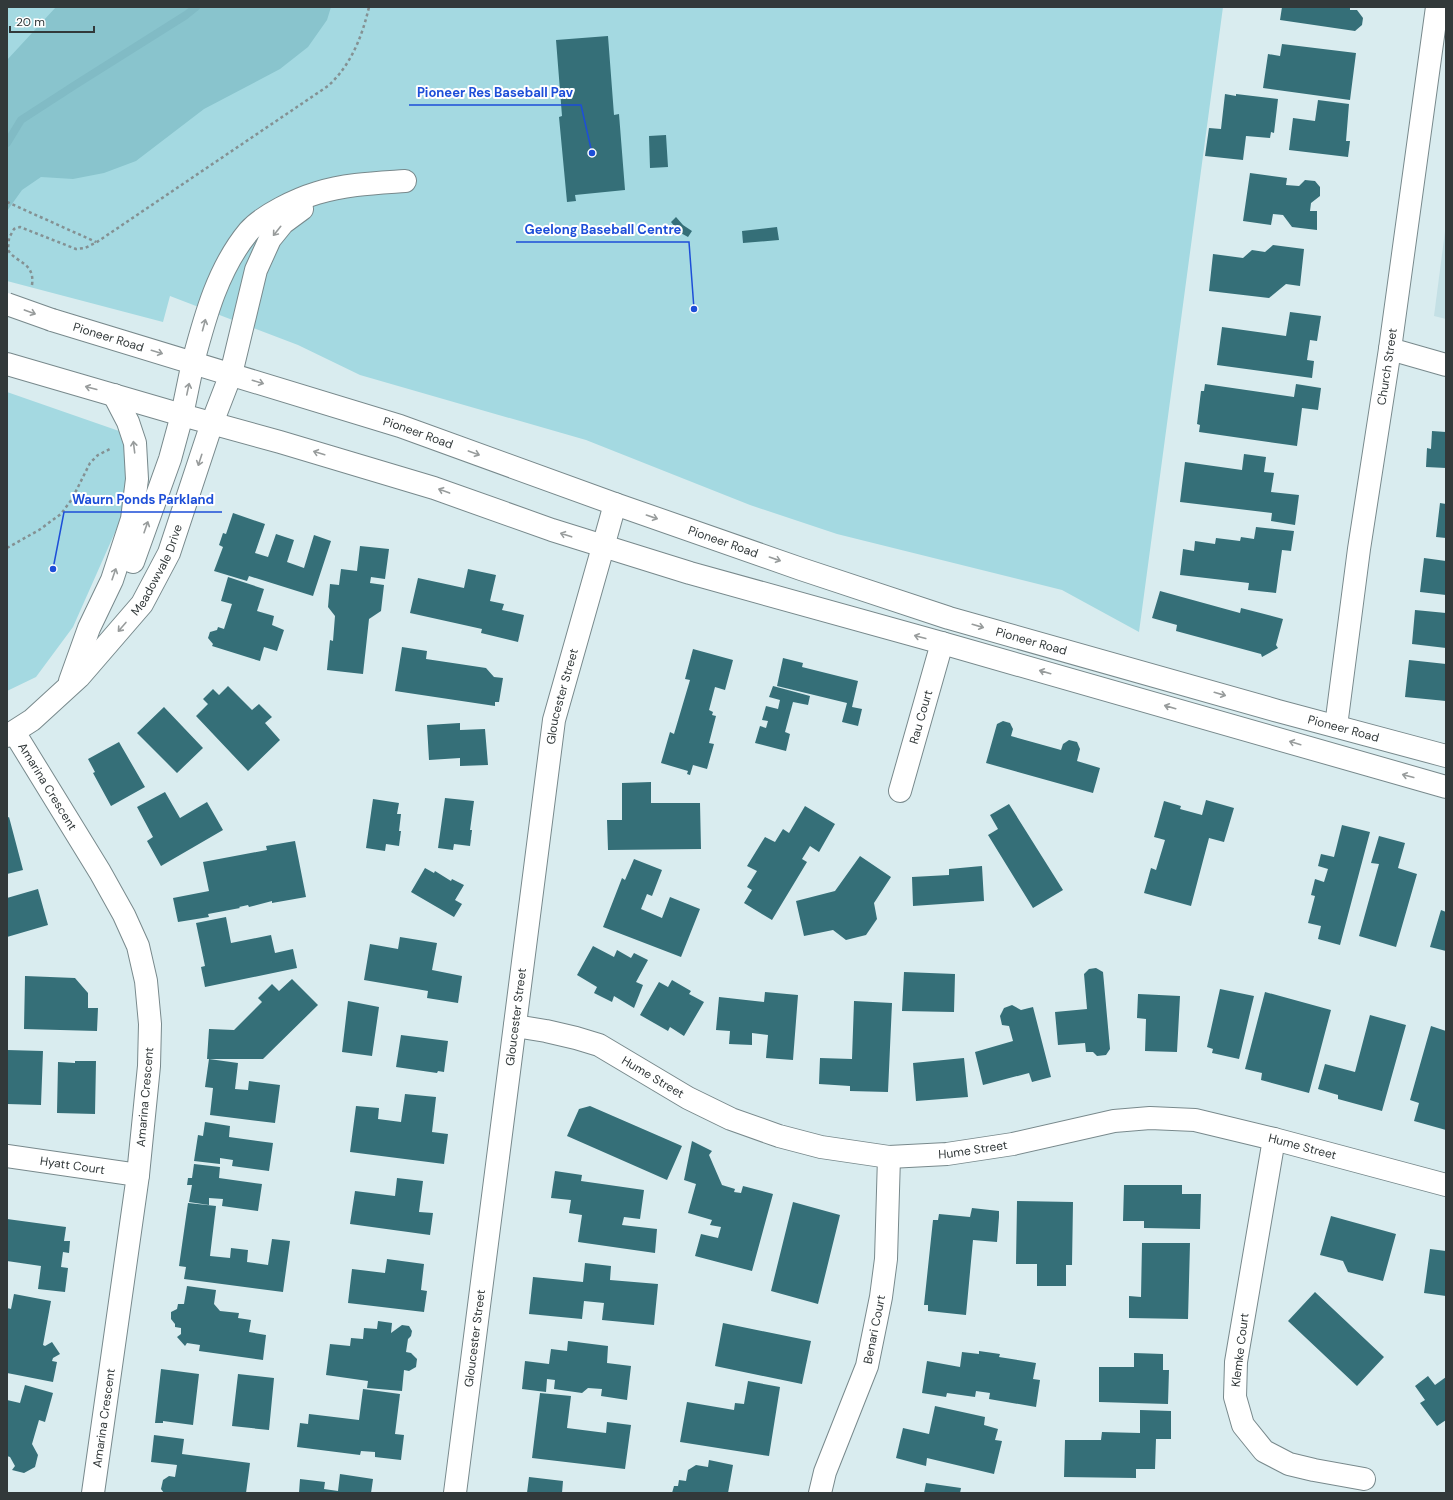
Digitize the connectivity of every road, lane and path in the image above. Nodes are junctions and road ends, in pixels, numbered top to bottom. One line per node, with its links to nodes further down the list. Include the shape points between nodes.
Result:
1 (369, 7): 6 (path, via 359,40 350,58 340,74 328,86)
2 (1436, 7): 9 (street, Church Street)
3 (405, 181): 4 (street)
4 (344, 187): 10 (street, Meadowvale Drive, one-way to 4, via 217,285 232,254 250,230 269,215 288,205 317,193); 13 (street, Meadowvale Drive, one-way to 13, via 317,199 293,214 270,239 256,270)
5 (7, 202): 6 (path)
6 (97, 242): 7 (path, via 76,249 20,227 14,229 9,238 8,250 29,268 33,280)
7 (32, 287)
8 (7, 304): 10 (street, Pioneer Road, one-way to 10, bridge)
9 (1390, 349): 12 (street); 24 (street, Church Street, via 1359,549)
10 (194, 362): 13 (street, Pioneer Road); 15 (street, Meadowvale Drive, one-way to 10)
11 (7, 364): 14 (street, one-way to 11)
12 (1446, 365)
13 (231, 374): 16 (street, Meadowvale Drive); 18 (street, Pioneer Road, one-way to 18, via 400,426)
14 (114, 394): 15 (street); 23 (street, one-way to 14, via 89,628 112,580 132,519 137,479 135,444 128,422)
15 (182, 415): 16 (street); 23 (street, Meadowvale Drive, one-way to 15, via 126,582 170,459)
16 (212, 423): 19 (street, one-way to 16, via 434,488); 23 (street, Meadowvale Drive, one-way to 23, via 169,553 142,604)
17 (110, 449): 20 (path, via 90,463 72,499 61,514)
18 (615, 504): 19 (street, Gloucester Street); 21 (street, Pioneer Road, one-way to 21)
19 (603, 547): 22 (street, one-way to 19); 30 (street, Gloucester Street, via 554,720)
20 (7, 548)
21 (949, 618): 22 (street, Rau Court); 24 (street, Pioneer Road, one-way to 24)
22 (942, 643): 26 (street, one-way to 22); 29 (street, Rau Court)
23 (73, 683): 25 (street, Meadowvale Drive, via 32,720)
24 (1336, 726): 26 (street, Church Street); 27 (street, Pioneer Road)
25 (10, 734): 34 (street, Amarina Crescent, via 100,872 138,946 146,981 150,1024 149,1066)
26 (1332, 754): 28 (street, one-way to 26)
27 (1446, 756)
28 (1446, 787)
29 (900, 791)
30 (515, 1026): 33 (street, Hume Street, via 546,1030 599,1046 688,1098 731,1119 779,1136 821,1147); 38 (street, Gloucester Street)
31 (1274, 1139): 33 (street, Hume Street, via 1195,1120 1150,1118 1114,1121 1013,1144 947,1154); 35 (street, Hume Street); 36 (street, Klemke Court, via 1236,1362 1235,1397 1243,1425 1264,1451 1289,1464)
32 (7, 1156): 34 (street, Hyatt Court)
33 (889, 1158): 39 (street, Benari Court, via 886,1259 867,1366 825,1472)
34 (138, 1175): 37 (street, Amarina Crescent)
35 (1446, 1185)
36 (1364, 1479)
37 (93, 1493)
38 (455, 1493)
39 (820, 1493)

